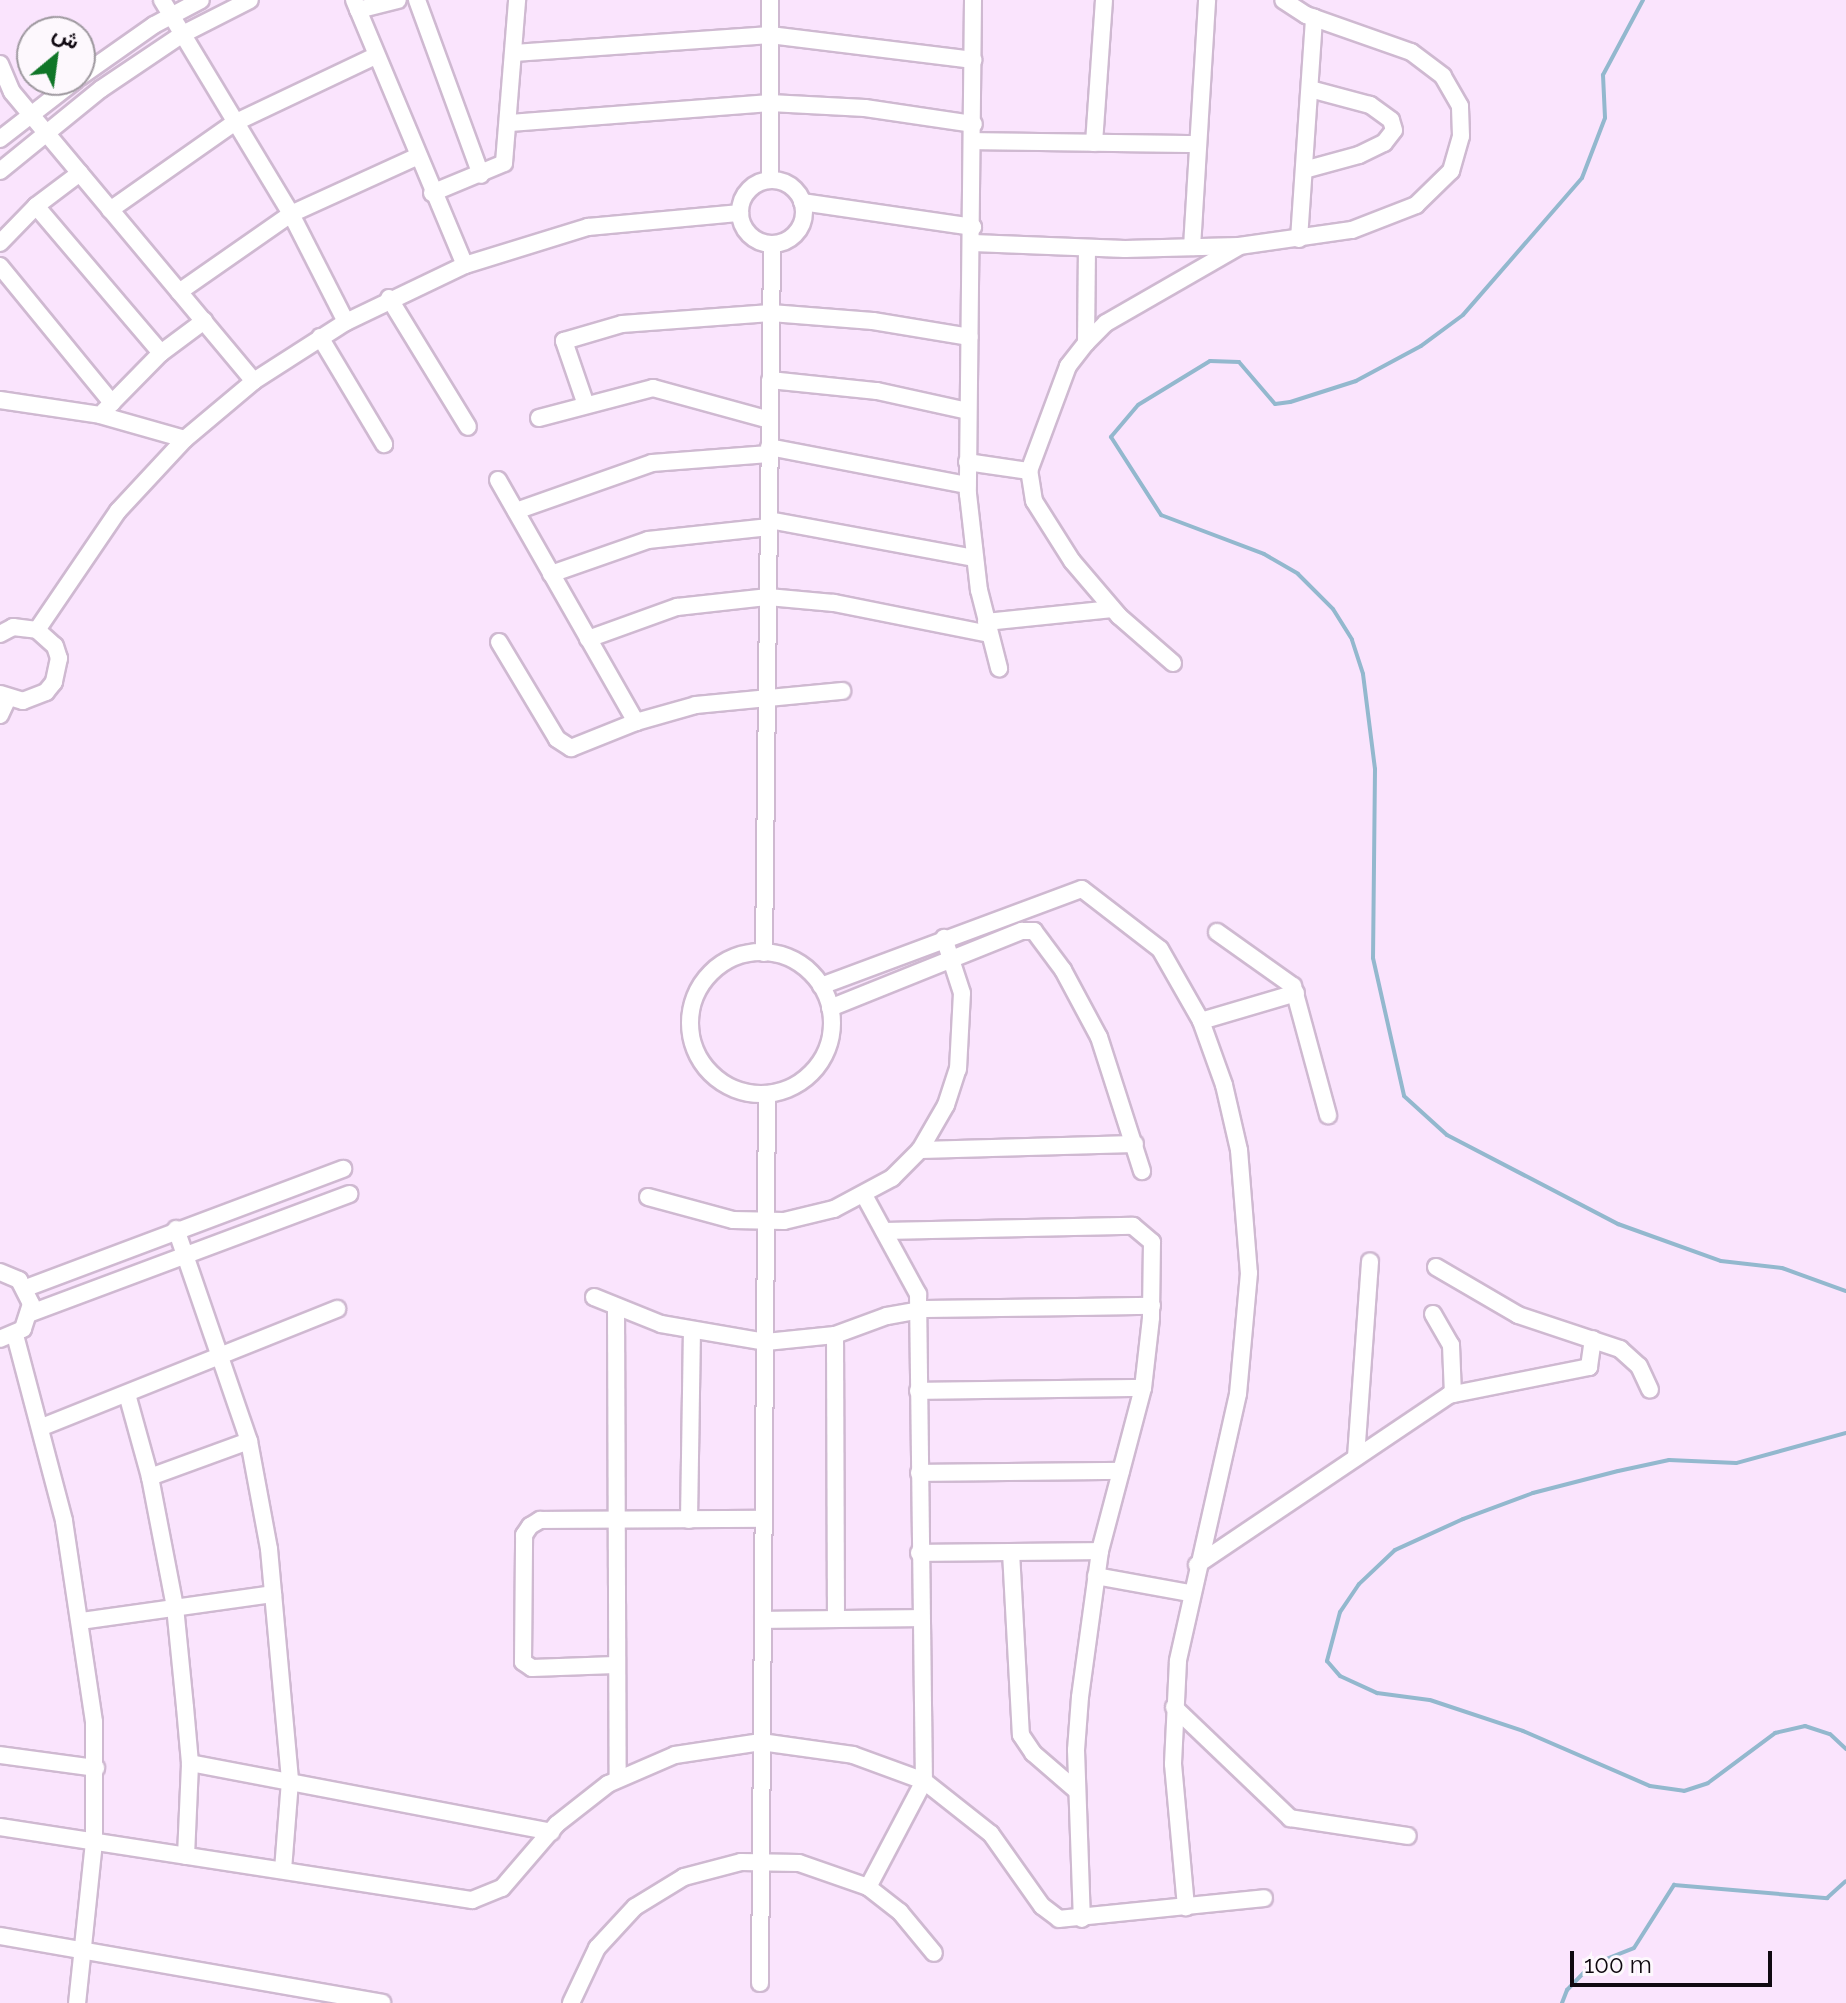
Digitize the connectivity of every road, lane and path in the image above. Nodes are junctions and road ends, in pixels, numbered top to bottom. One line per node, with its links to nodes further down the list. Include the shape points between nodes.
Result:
1 (162, 0): 13 (street)
2 (201, 0): 13 (street)
3 (250, 0): 15 (street)
4 (398, 0): 12 (street)
5 (417, 0): 37 (street)
6 (517, 0): 17 (street)
7 (770, 0): 16 (street)
8 (973, 0): 19 (street)
9 (1104, 0): 31 (street)
10 (1207, 0): 32 (street)
11 (1283, 0): 14 (street)
12 (356, 5): 18 (street)
13 (171, 16): 15 (street); 21 (street)
14 (1314, 18): 22 (street); 46 (street, via 1411,52 1443,76 1460,106 1461,136 1451,171 1416,205 1352,230)
15 (181, 35): 26 (street); 28 (street)
16 (770, 35): 17 (street); 19 (street); 24 (street)
17 (514, 53): 27 (street)
18 (375, 56): 26 (street); 33 (street)
19 (973, 60): 29 (street)
20 (0, 64): 25 (street)
21 (96, 67)
22 (1310, 89): 34 (street); 34 (street, via 1370,105 1391,120 1394,130 1384,143 1359,155)
23 (54, 96): 25 (street)
24 (770, 103): 27 (street); 29 (street, via 865,108); 38 (street)
25 (29, 113): 28 (street); 30 (street)
26 (234, 123): 42 (street); 44 (street)
27 (510, 123): 37 (street, via 504,163)
28 (44, 131): 35 (street); 36 (street)
29 (974, 133): 31 (street); 45 (street)
30 (0, 139)
31 (1094, 143): 32 (street)
32 (1198, 144): 50 (street)
33 (416, 157): 39 (street); 44 (street)
34 (1304, 170): 46 (street)
35 (0, 171)
36 (80, 173): 41 (street); 42 (street)
37 (481, 175): 39 (street)
38 (770, 180): 40 (street, via 790,186); 43 (street, via 752,187)
39 (432, 193): 52 (street)
40 (802, 202): 45 (street); 48 (street, via 797,233)
41 (36, 206): 47 (street); 62 (street)
42 (110, 210): 54 (street)
43 (740, 213): 48 (street, via 752,237); 52 (street, via 588,227)
44 (291, 214): 54 (street); 58 (street)
45 (973, 235): 51 (street); 60 (street)
46 (1299, 239): 49 (street)
47 (0, 243)
48 (772, 244): 56 (street)
49 (1239, 246): 50 (street); 61 (street, via 1106,323)
50 (1192, 247): 51 (street)
51 (1087, 248): 61 (street)
52 (465, 265): 55 (street)
53 (0, 266): 67 (street)
54 (179, 292): 57 (street)
55 (389, 298): 58 (street); 71 (street)
56 (771, 313): 60 (street, via 873,321); 63 (street); 66 (street, via 680,316 568,336 564,345)
57 (204, 321): 62 (street); 64 (street)
58 (346, 322): 59 (street)
59 (320, 337): 64 (street); 73 (street)
60 (970, 337): 68 (street)
61 (1086, 343): 76 (street, via 1068,366)
62 (161, 353): 67 (street)
63 (770, 380): 68 (street, via 877,391); 70 (street)
64 (254, 381): 72 (street)
65 (4, 398): 67 (street)
66 (586, 405): 69 (street); 70 (street, via 653,388)
67 (106, 409): 72 (street)
68 (968, 411): 75 (street)
69 (539, 418)
70 (770, 420): 74 (street)
71 (468, 427)
72 (185, 439): 86 (street, via 118,511)
73 (384, 444)
74 (769, 451): 78 (street); 79 (street, via 652,463); 80 (street)
75 (967, 462): 76 (street); 78 (street)
76 (1029, 471): 84 (street, via 1040,511)
77 (498, 480): 79 (street)
78 (967, 485): 81 (street)
79 (516, 511): 82 (street)
80 (769, 523): 81 (street); 82 (street, via 648,540); 83 (street)
81 (974, 558): 85 (street)
82 (551, 574): 88 (street)
83 (768, 597): 85 (street); 88 (street, via 677,607); 93 (street)
84 (1112, 609): 85 (street); 90 (street)
85 (988, 628): 91 (street)
86 (37, 630): 87 (street, via 13,627); 94 (street, via 55,646 59,671 54,682 36,699)
87 (0, 634)
88 (588, 639): 96 (street)
89 (499, 642): 96 (street, via 566,747 582,747)
90 (1173, 663)
91 (999, 668)
92 (842, 691): 93 (street)
93 (769, 695): 96 (street, via 696,705); 99 (street)
94 (4, 696): 95 (street)
95 (0, 715)
96 (636, 722)
97 (1217, 932): 102 (street, via 1286,978)
98 (944, 938): 100 (street); 101 (street); 104 (street, via 1082,889 1160,949)
99 (764, 953): 101 (street, via 795,961); 105 (street, via 736,956 716,968 699,986 689,1020 692,1044 711,1075 743,1092)
100 (953, 959): 103 (street); 107 (street, via 1022,931 1037,933 1099,1037); 108 (street, via 962,993 961,1050 946,1105)
101 (821, 986): 103 (street)
102 (1296, 993): 104 (street); 106 (street)
103 (830, 1008): 105 (street, via 829,1044 818,1066 801,1082)
104 (1201, 1021): 152 (street, via 1237,1139 1249,1273 1238,1394)
105 (767, 1094): 114 (street)
106 (1328, 1115)
107 (1135, 1144): 108 (street); 110 (street)
108 (920, 1150): 112 (street)
109 (343, 1169): 115 (street)
110 (1142, 1171)
111 (349, 1194): 117 (street)
112 (864, 1195): 114 (street, via 818,1214); 116 (street)
113 (648, 1197): 114 (street, via 717,1216)
114 (767, 1221): 133 (street)
115 (176, 1229): 117 (street); 121 (street)
116 (884, 1231): 123 (street, via 1138,1227 1152,1242); 126 (street, via 915,1285)
117 (184, 1253): 127 (street); 134 (street)
118 (1370, 1261): 142 (street)
119 (1436, 1267): 132 (street, via 1518,1315)
120 (0, 1272): 121 (street)
121 (26, 1288): 127 (street)
122 (594, 1297): 124 (street)
123 (1152, 1306): 126 (street); 135 (street)
124 (616, 1307): 129 (street); 147 (street)
125 (337, 1309): 134 (street)
126 (918, 1310): 130 (street); 137 (street)
127 (31, 1313): 131 (street)
128 (1433, 1314): 139 (street, via 1451,1345)
129 (692, 1332): 133 (street); 148 (street)
130 (835, 1335): 133 (street); 158 (street)
131 (8, 1337): 140 (street)
132 (1593, 1339): 136 (street, via 1634,1360); 139 (street, via 1593,1362 1587,1368)
133 (766, 1342): 146 (street)
134 (220, 1357): 138 (street); 141 (street)
135 (1143, 1388): 137 (street); 143 (street)
136 (1650, 1390)
137 (918, 1391): 144 (street)
138 (127, 1394): 140 (street); 145 (street)
139 (1453, 1394): 142 (street)
140 (42, 1427): 160 (street)
141 (249, 1441): 145 (street); 155 (street)
142 (1356, 1457): 152 (street)
143 (1121, 1471): 144 (street); 149 (street)
144 (919, 1473): 151 (street)
145 (150, 1477): 156 (street)
146 (764, 1519): 148 (street); 159 (street)
147 (615, 1520): 148 (street); 161 (street); 161 (street, via 540,1520 526,1530 523,1658 532,1668)
148 (689, 1520)
149 (1100, 1551): 150 (street); 153 (street)
150 (1011, 1552): 151 (street); 170 (street, via 1021,1735 1033,1753)
151 (919, 1553): 157 (street)
152 (1197, 1565): 154 (street)
153 (1096, 1576): 154 (street); 170 (street, via 1079,1710)
154 (1190, 1593): 162 (street)
155 (273, 1594): 156 (street); 168 (street)
156 (175, 1607): 160 (street); 165 (street)
157 (919, 1618): 158 (street); 169 (street)
158 (836, 1619): 159 (street)
159 (763, 1620): 163 (street)
160 (81, 1621): 166 (street)
161 (615, 1665): 167 (street)
162 (1174, 1707): 173 (street, via 1290,1818); 180 (street, via 1174,1798)
163 (761, 1742): 167 (street, via 675,1755); 169 (street, via 832,1750); 176 (street)
164 (0, 1755): 166 (street)
165 (190, 1763): 168 (street); 175 (street)
166 (96, 1768): 174 (street)
167 (618, 1778): 172 (street, via 588,1797)
168 (290, 1781): 172 (street); 177 (street)
169 (924, 1781): 178 (street); 181 (street, via 991,1834 1047,1912 1065,1920)
170 (1077, 1791): 181 (street)
171 (0, 1827): 174 (street)
172 (551, 1832): 177 (street, via 502,1888 472,1900)
173 (1408, 1836)
174 (94, 1842): 175 (street); 183 (street)
175 (186, 1856): 177 (street)
176 (761, 1861): 178 (street, via 819,1868); 185 (street); 188 (street, via 703,1870 635,1907 597,1948)
177 (283, 1870)
178 (868, 1887): 184 (street, via 900,1912)
179 (1264, 1898): 180 (street)
180 (1186, 1907): 181 (street)
181 (1082, 1919)
182 (0, 1936): 183 (street)
183 (86, 1951): 186 (street); 187 (street)
184 (934, 1953)
185 (760, 1983)
186 (77, 2003)
187 (382, 2003)
188 (571, 2003)

